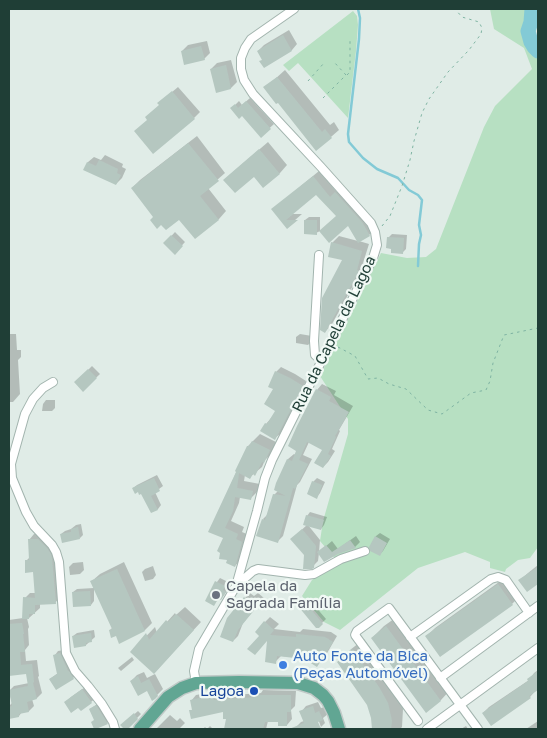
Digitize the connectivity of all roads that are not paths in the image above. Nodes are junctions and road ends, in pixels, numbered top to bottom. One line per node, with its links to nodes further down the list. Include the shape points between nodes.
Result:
1 (294, 9): 3 (street, Rua da Capela da Lagoa, via 251,39 241,58 244,80 376,232 373,258)
2 (319, 255): 3 (street, via 314,341 315,355)
3 (322, 361): 7 (street, Rua da Capela da Lagoa, via 265,478)
4 (53, 382): 5 (street, via 33,399 26,414)
5 (10, 476): 16 (street, via 34,526 56,552 66,653 75,671 102,704)
6 (365, 551): 7 (street, via 341,559 314,574 258,569)
7 (236, 586): 13 (street, Rua da Capela da Lagoa, via 200,649 194,671)
8 (538, 606): 9 (street)
9 (529, 613): 10 (street, via 506,580 491,578); 12 (street)
10 (410, 638): 12 (street); 15 (street, via 389,608 355,634)
11 (538, 648): 14 (street)
12 (440, 678): 14 (street)
13 (196, 683): 17 (main road, via 168,697); 18 (main road, via 308,685 328,701)
14 (460, 705): 19 (street); 20 (street)
15 (418, 721)
16 (115, 729)
17 (140, 729)
18 (339, 729)
19 (427, 729)
20 (478, 729)

